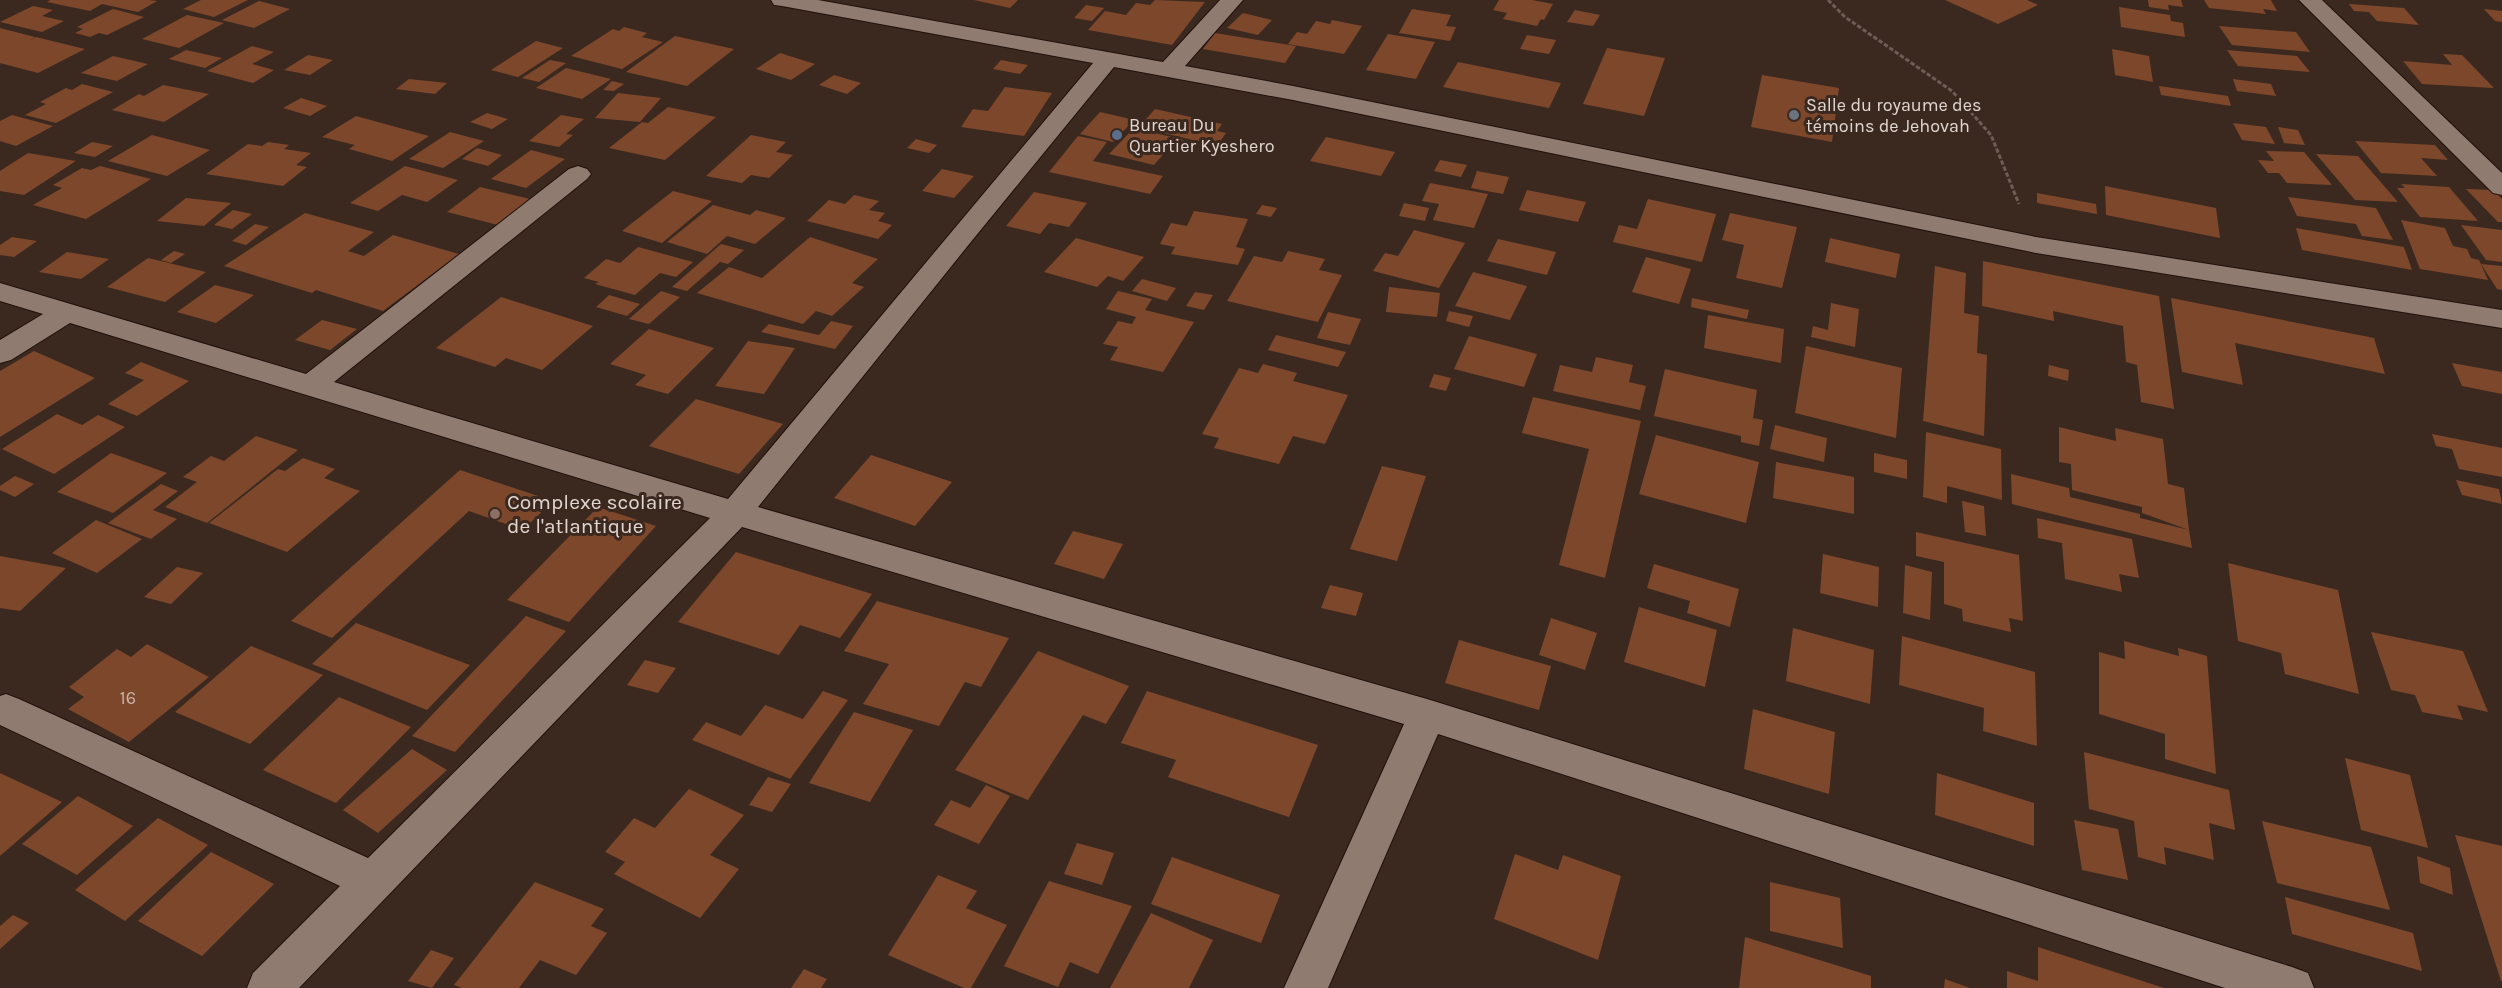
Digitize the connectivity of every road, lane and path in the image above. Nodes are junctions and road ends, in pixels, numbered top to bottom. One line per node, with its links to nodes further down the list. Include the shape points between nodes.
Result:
1 (782, 0): 5 (street)
2 (1232, 0): 6 (street)
3 (1828, 0): 9 (path, via 1845,17 1952,91 1991,135)
4 (2310, 0): 8 (street)
5 (1109, 59): 6 (street); 15 (street)
6 (1169, 70): 9 (street)
7 (578, 174): 14 (street)
8 (2502, 187)
9 (2036, 245): 12 (street)
10 (0, 292): 11 (street)
11 (67, 312): 13 (street); 14 (street)
12 (2502, 319)
13 (0, 353)
14 (311, 385): 15 (street)
15 (735, 513): 17 (street); 18 (street)
16 (6, 710): 18 (street)
17 (1427, 715): 19 (street); 21 (street)
18 (373, 881): 20 (street)
19 (2228, 978): 22 (street)
20 (269, 988)
21 (1306, 988)
22 (2292, 988)

